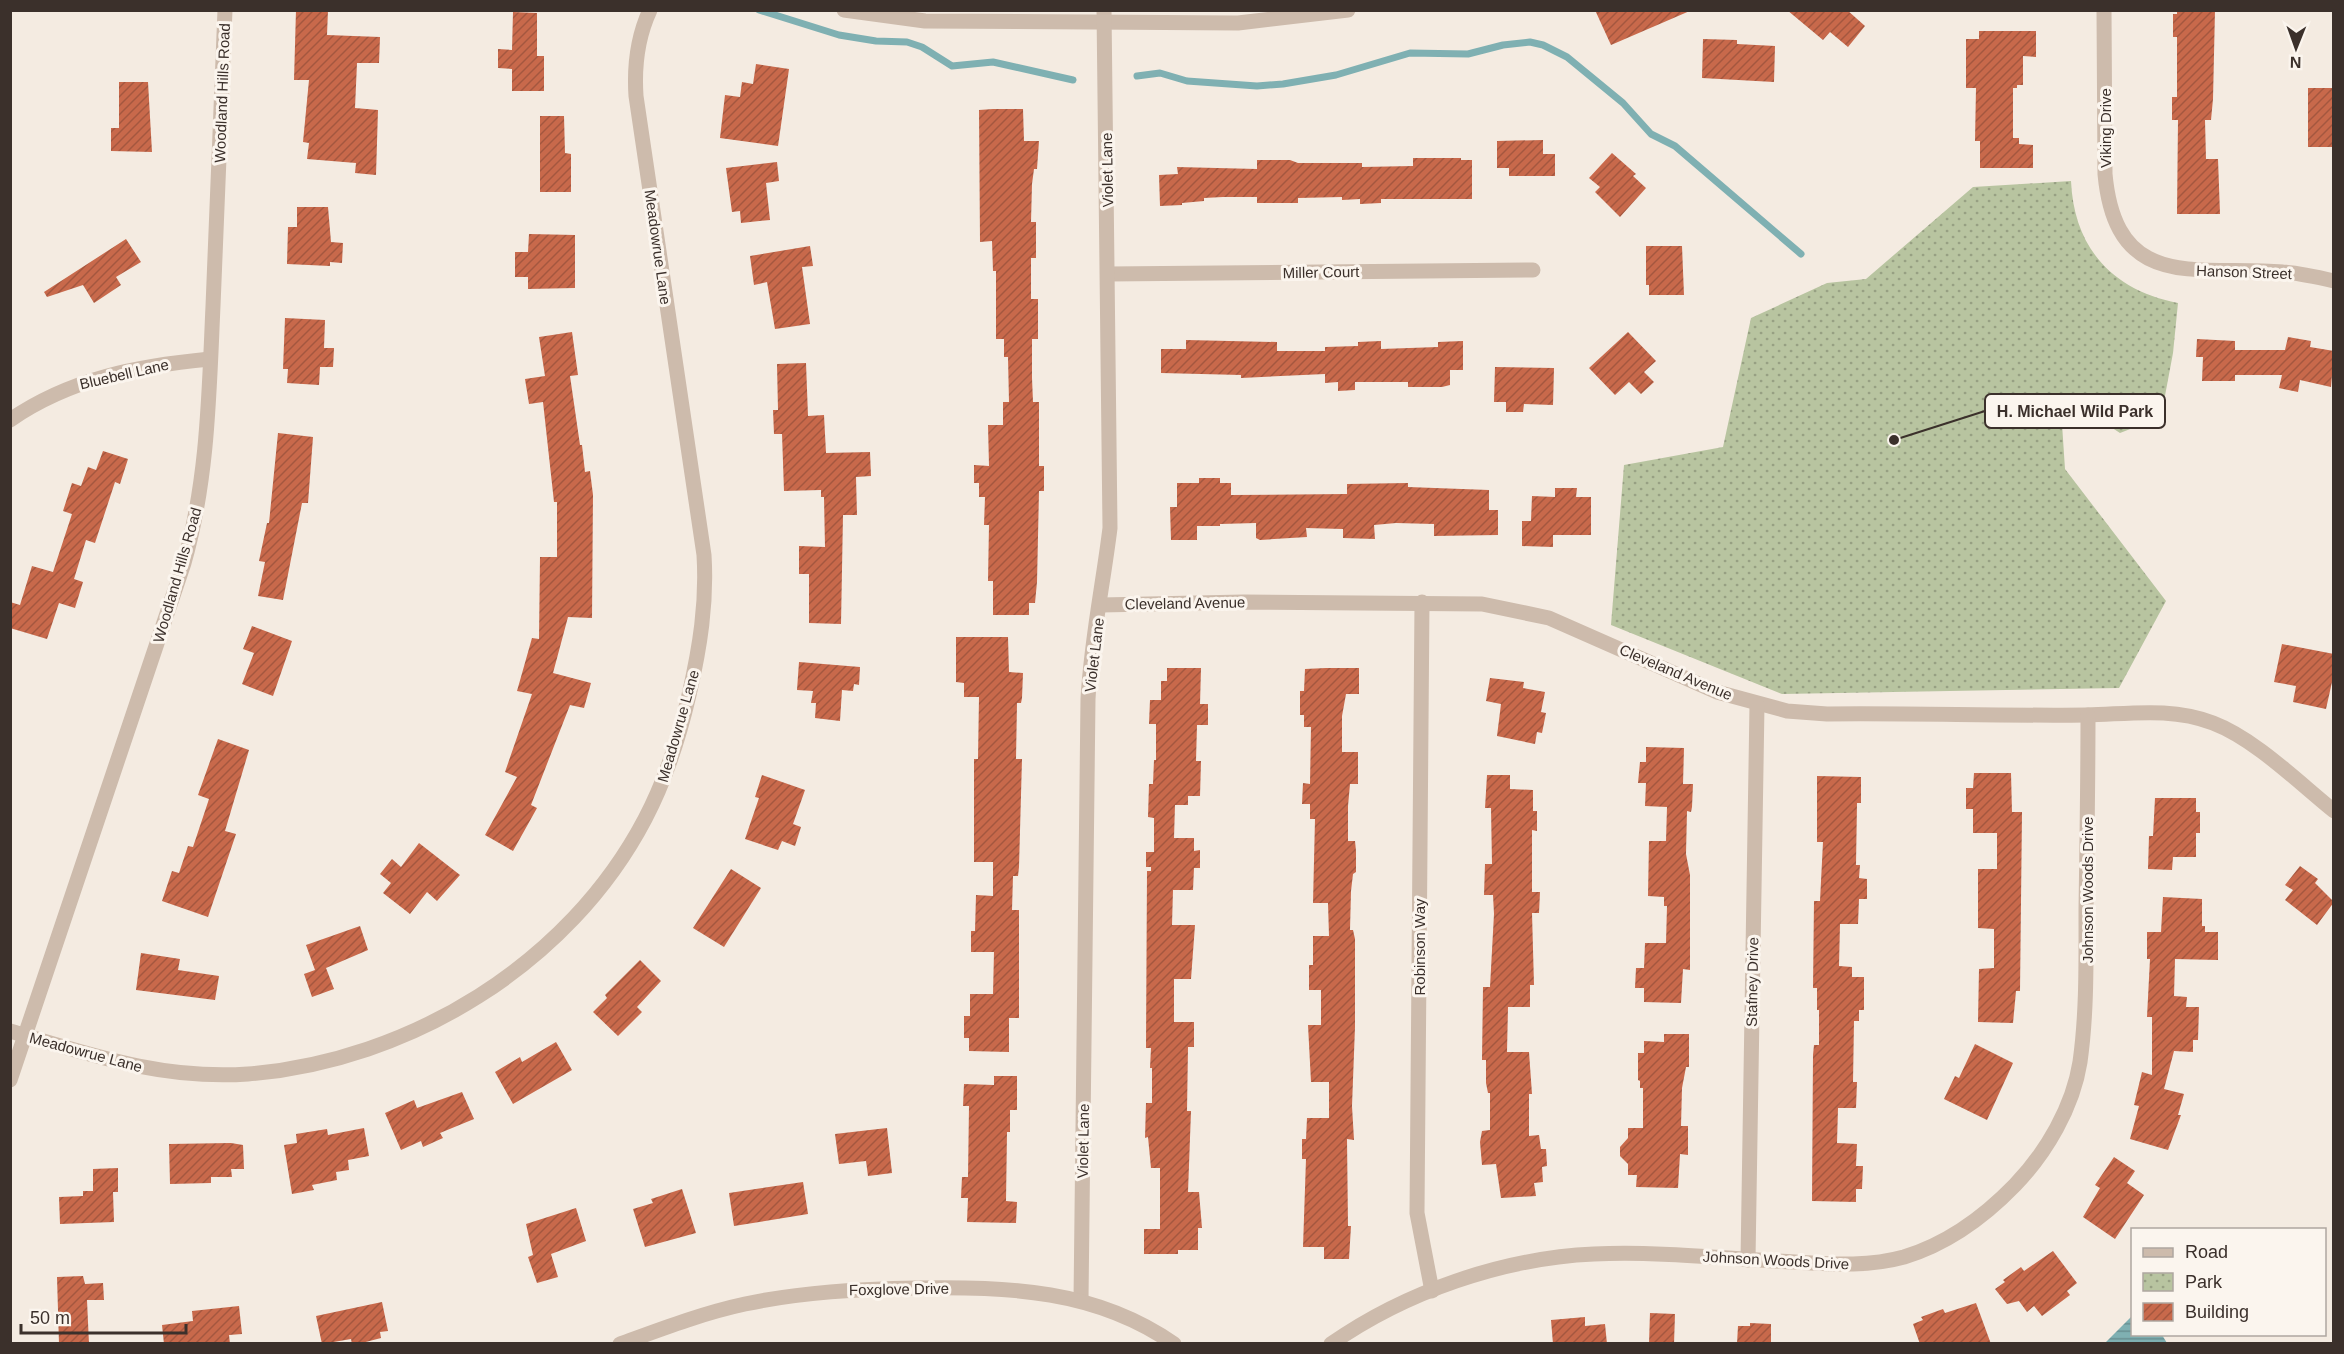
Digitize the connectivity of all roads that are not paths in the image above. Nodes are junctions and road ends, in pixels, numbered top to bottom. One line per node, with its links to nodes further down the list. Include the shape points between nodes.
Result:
1 (225, 10): 11 (street, Woodland Hills Road)
2 (650, 10): 18 (street, Meadowrue Lane, via 634,68 636,96 704,555 705,599 701,644 683,723 660,788 627,850 562,930 505,978 424,1027 344,1057 247,1074 179,1073 114,1063)
3 (844, 10): 6 (street, via 925,21)
4 (1348, 10): 6 (street, via 1238,22)
5 (2104, 10): 7 (street, Viking Drive, via 2107,201)
6 (1104, 16): 9 (street, Violet Lane)
7 (2126, 242): 10 (street, Hanson Street, via 2169,267 2196,272 2283,272)
8 (1533, 270): 9 (street, Miller Court)
9 (1109, 274): 14 (street, Violet Lane, via 1110,528)
10 (2334, 281)
11 (210, 359): 12 (street, Bluebell Lane, via 108,375 50,395); 18 (street, Woodland Hills Road, via 201,488 189,547)
12 (10, 420)
13 (1422, 602): 14 (street, Cleveland Avenue); 15 (street, Cleveland Avenue, via 1482,604 1549,618 1717,692); 21 (street, Robinson Way, via 1417,1213)
14 (1101, 605): 22 (street, Violet Lane, via 1088,699)
15 (1757, 705): 16 (street, Cleveland Avenue, via 1827,714); 20 (street, Stafney Drive)
16 (2088, 715): 17 (street, Cleveland Avenue, via 2156,711 2213,723 2240,737); 20 (street, Johnson Woods Drive, via 2086,998 2079,1065 2060,1121 2029,1170 1995,1206 1954,1236 1904,1257 1849,1265)
17 (2334, 811)
18 (18, 1033): 19 (street, Woodland Hills Road)
19 (10, 1080)
20 (1748, 1260): 21 (street, Johnson Woods Drive, via 1670,1254 1591,1254 1510,1265)
21 (1432, 1291): 25 (street, Johnson Woods Drive, via 1382,1312)
22 (1081, 1300): 23 (street, Foxglove Drive, via 1038,1291 971,1288 818,1292 709,1313); 24 (street, Foxglove Drive, via 1132,1319)
23 (620, 1344)
24 (1174, 1344)
25 (1331, 1344)

